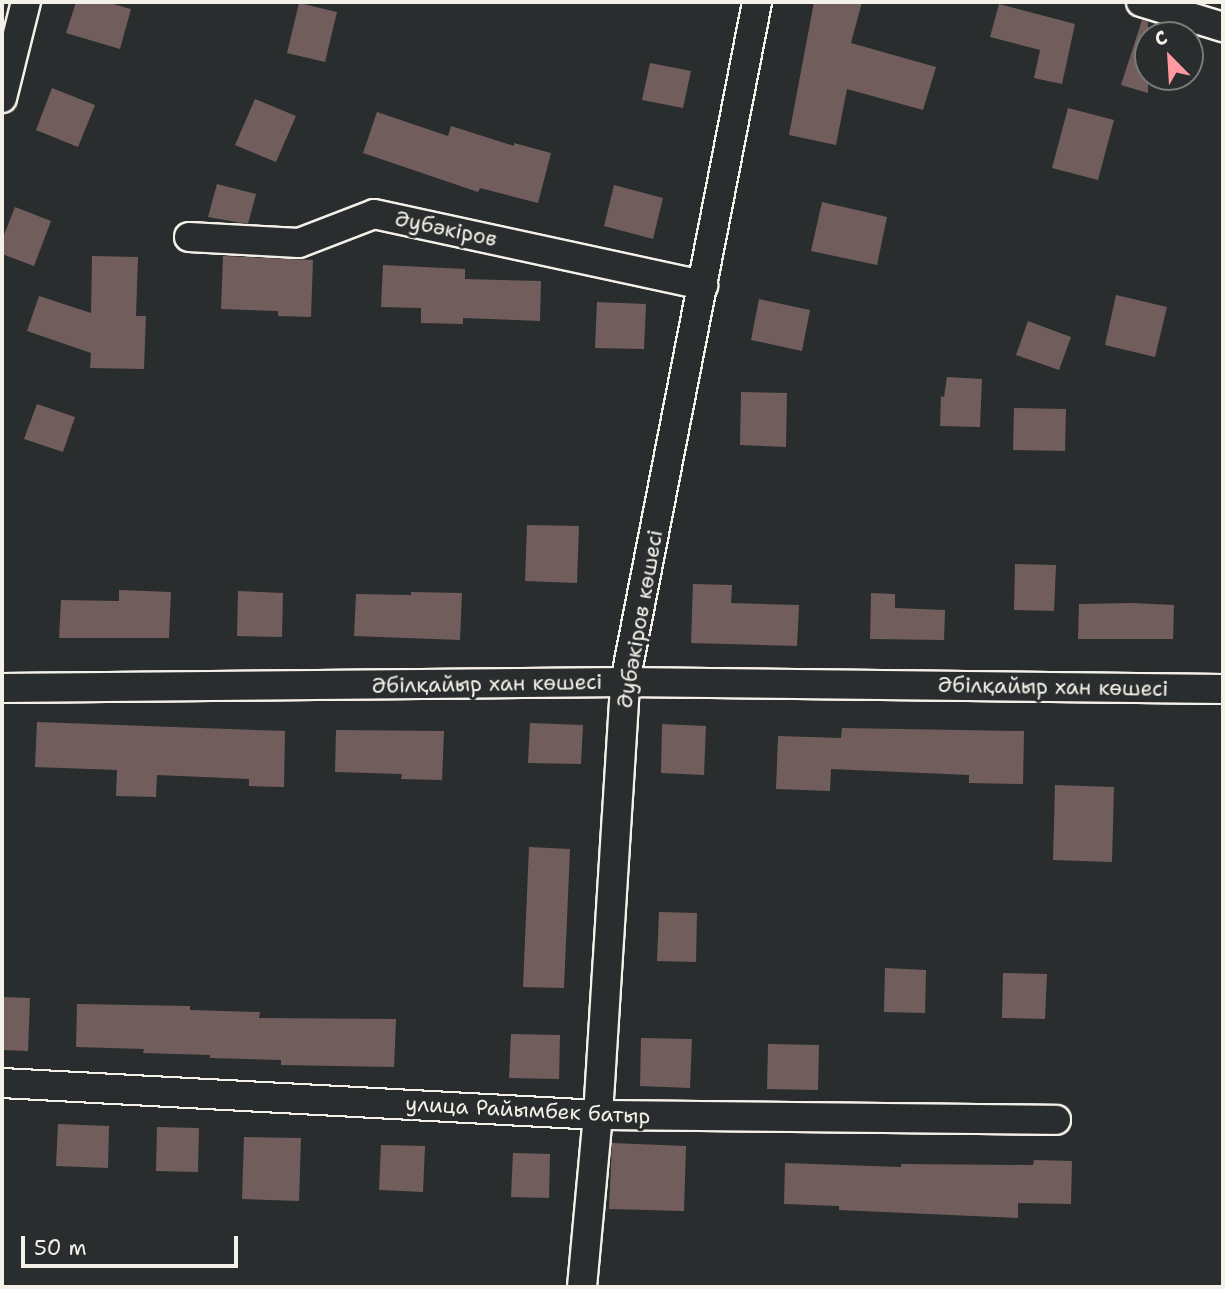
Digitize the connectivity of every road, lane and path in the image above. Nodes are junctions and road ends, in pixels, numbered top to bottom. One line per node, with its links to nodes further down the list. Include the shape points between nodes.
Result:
1 (26, 2): 5 (street)
2 (757, 2): 7 (street, Әубәкіров көшесі)
3 (1141, 2): 4 (street)
4 (1223, 27)
5 (2, 98)
6 (189, 237): 7 (street, Әубәкіров, via 299,243 374,214)
7 (703, 285): 8 (street, Әубәкіров көшесі)
8 (625, 682): 9 (street, Әбілқайыр хан көшесі); 10 (street, Әбілқайыр хан көшесі); 12 (street, Әубәкіров көшесі)
9 (2, 688)
10 (1223, 689)
11 (2, 1083): 12 (street, улица Райымбек батыр)
12 (598, 1115): 13 (street, улица Райымбек батыр); 14 (street, Әубәкіров көшесі)
13 (1056, 1121)
14 (582, 1287)

